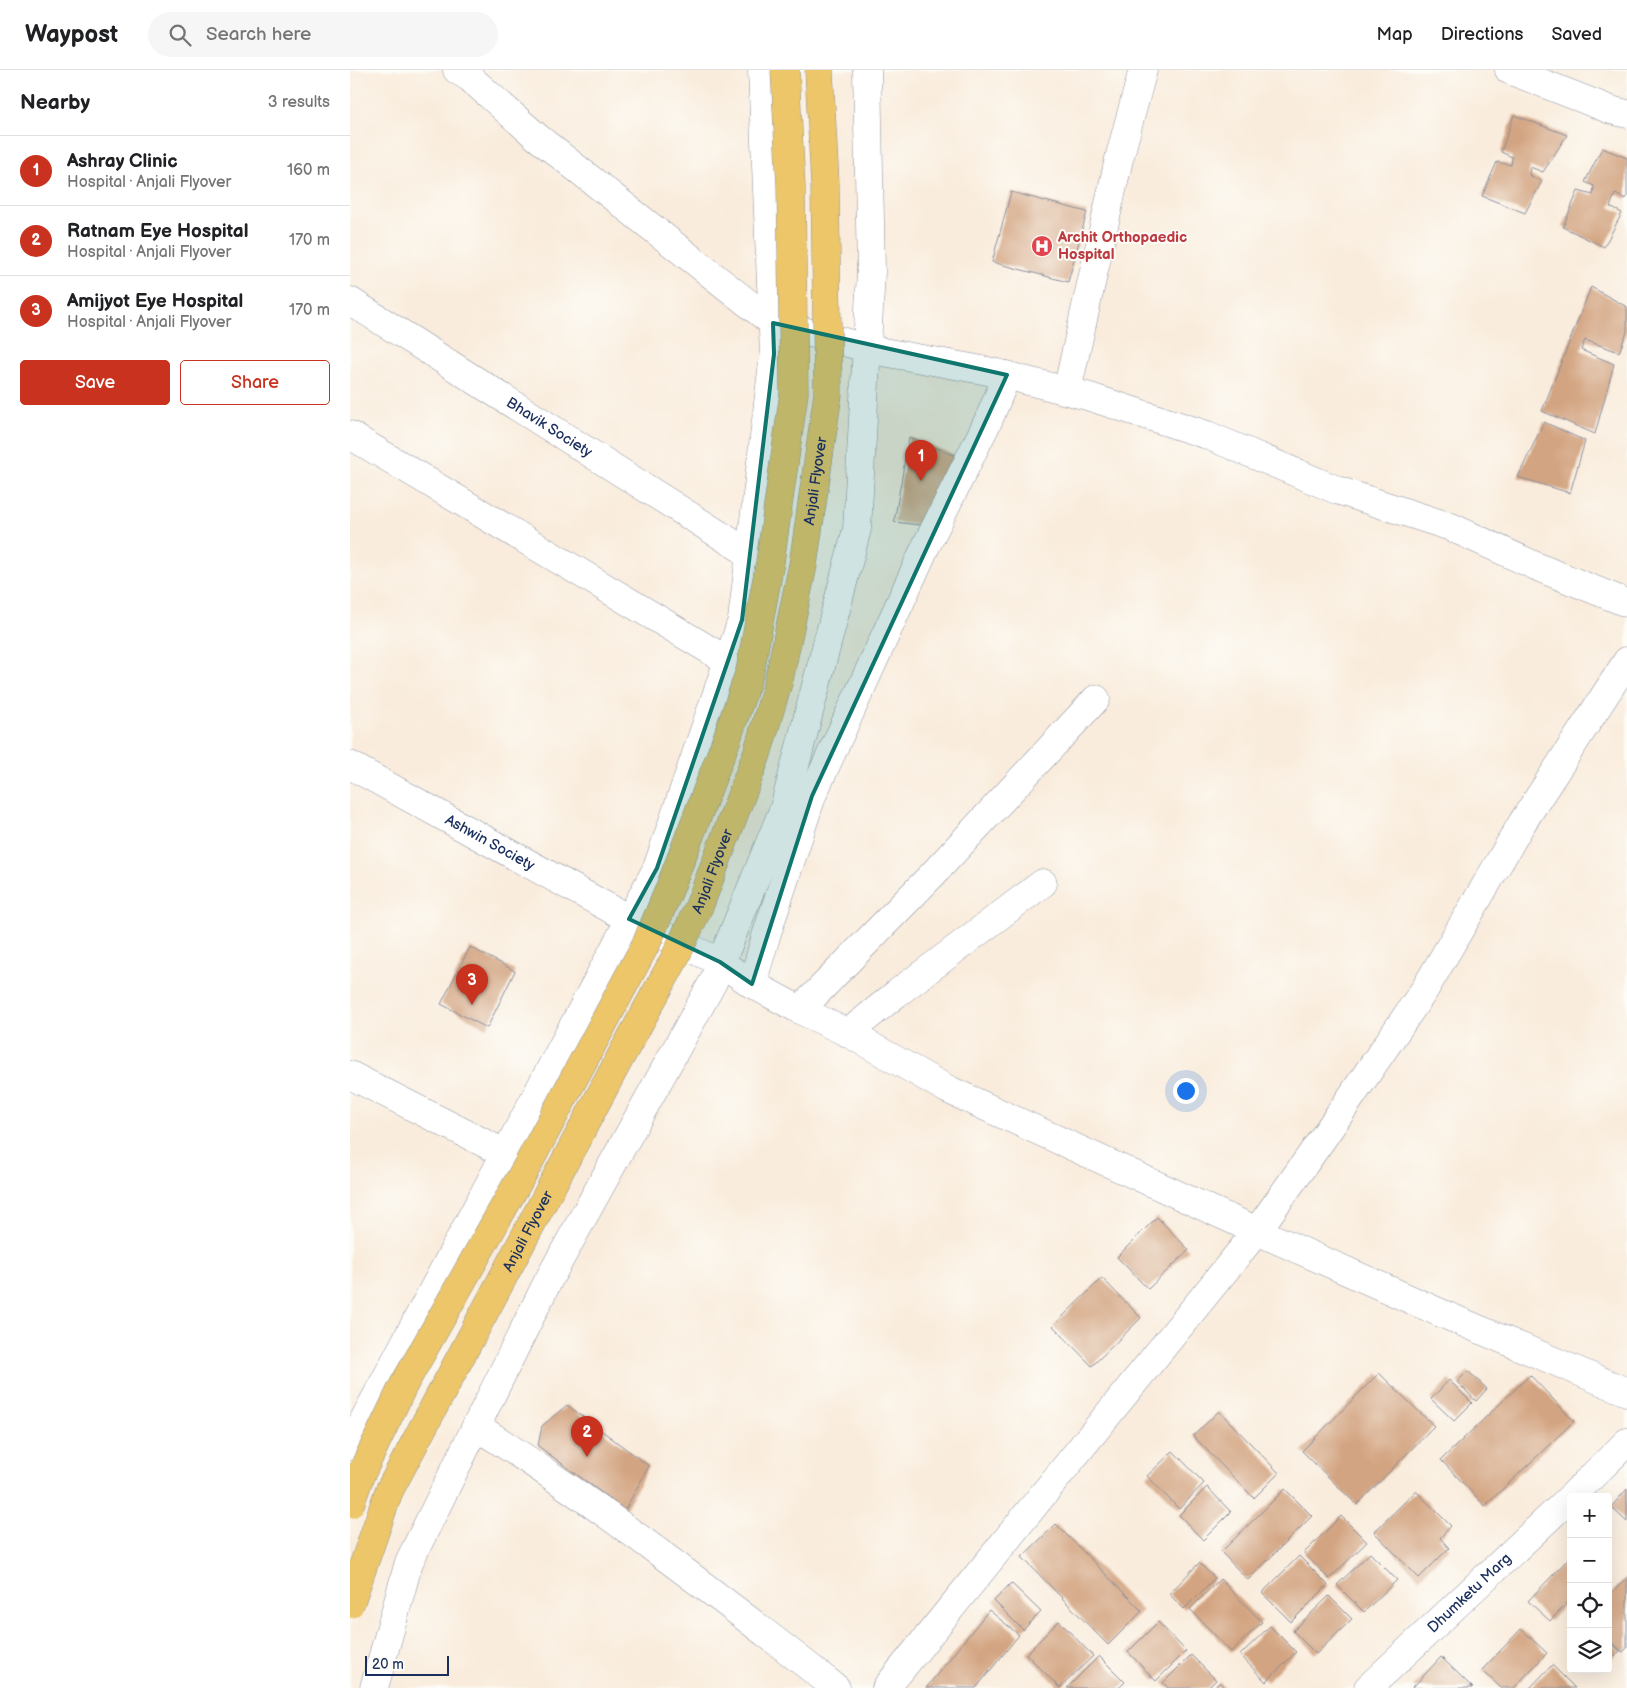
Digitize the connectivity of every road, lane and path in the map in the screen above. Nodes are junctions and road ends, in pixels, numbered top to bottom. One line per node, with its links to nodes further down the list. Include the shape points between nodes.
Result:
1 (457, 70): 10 (street)
2 (762, 70): 10 (street)
3 (785, 70): 36 (main road, Anjali Flyover, bridge, via 791,187 794,394 770,562 750,671 726,742 647,942 527,1166 403,1386)
4 (819, 70): 37 (main road, Anjali Flyover, bridge, via 825,185 828,394 804,566 779,679 757,754 700,904 674,960 389,1491)
5 (867, 70): 11 (street, via 871,272)
6 (1143, 70): 13 (street, via 1119,159)
7 (1509, 70): 8 (street)
8 (1627, 114)
9 (350, 301): 15 (street, Bhavik Society)
10 (773, 323): 11 (street); 15 (street, via 774,354)
11 (866, 348): 12 (street); 23 (street, via 856,528 784,808)
12 (1007, 375): 13 (street); 24 (street, via 812,796)
13 (1067, 391): 16 (street, via 1207,435 1337,490 1451,527)
14 (350, 435): 17 (street)
15 (750, 554): 17 (street, via 742,620)
16 (1627, 603)
17 (728, 661): 22 (street, via 657,868)
18 (1627, 661): 29 (street, via 1522,823 1425,989)
19 (1096, 699): 25 (street, via 933,874)
20 (350, 765): 22 (street, Ashwin Society)
21 (1043, 883): 26 (street)
22 (629, 919): 23 (street, Ashwin Society); 28 (street)
23 (720, 962): 24 (street, Ashwin Society); 31 (street, via 713,982 548,1281)
24 (752, 984): 25 (street, Ashwin Society)
25 (800, 1010): 26 (street, Ashwin Society)
26 (848, 1033): 29 (street, Ashwin Society, via 947,1089)
27 (350, 1075): 28 (street)
28 (504, 1154): 33 (street)
29 (1257, 1231): 30 (street, Ashwin Society); 40 (street)
30 (1627, 1392)
31 (476, 1426): 38 (street, via 409,1562); 39 (street, via 543,1469 678,1567)
32 (1627, 1442): 34 (street, Dhumketu Marg)
33 (350, 1446)
34 (1575, 1493)
35 (1567, 1501): 41 (street, Dhumketu Marg)
36 (350, 1504)
37 (350, 1604)
38 (374, 1688)
39 (836, 1688)
40 (886, 1688)
41 (1368, 1688)

